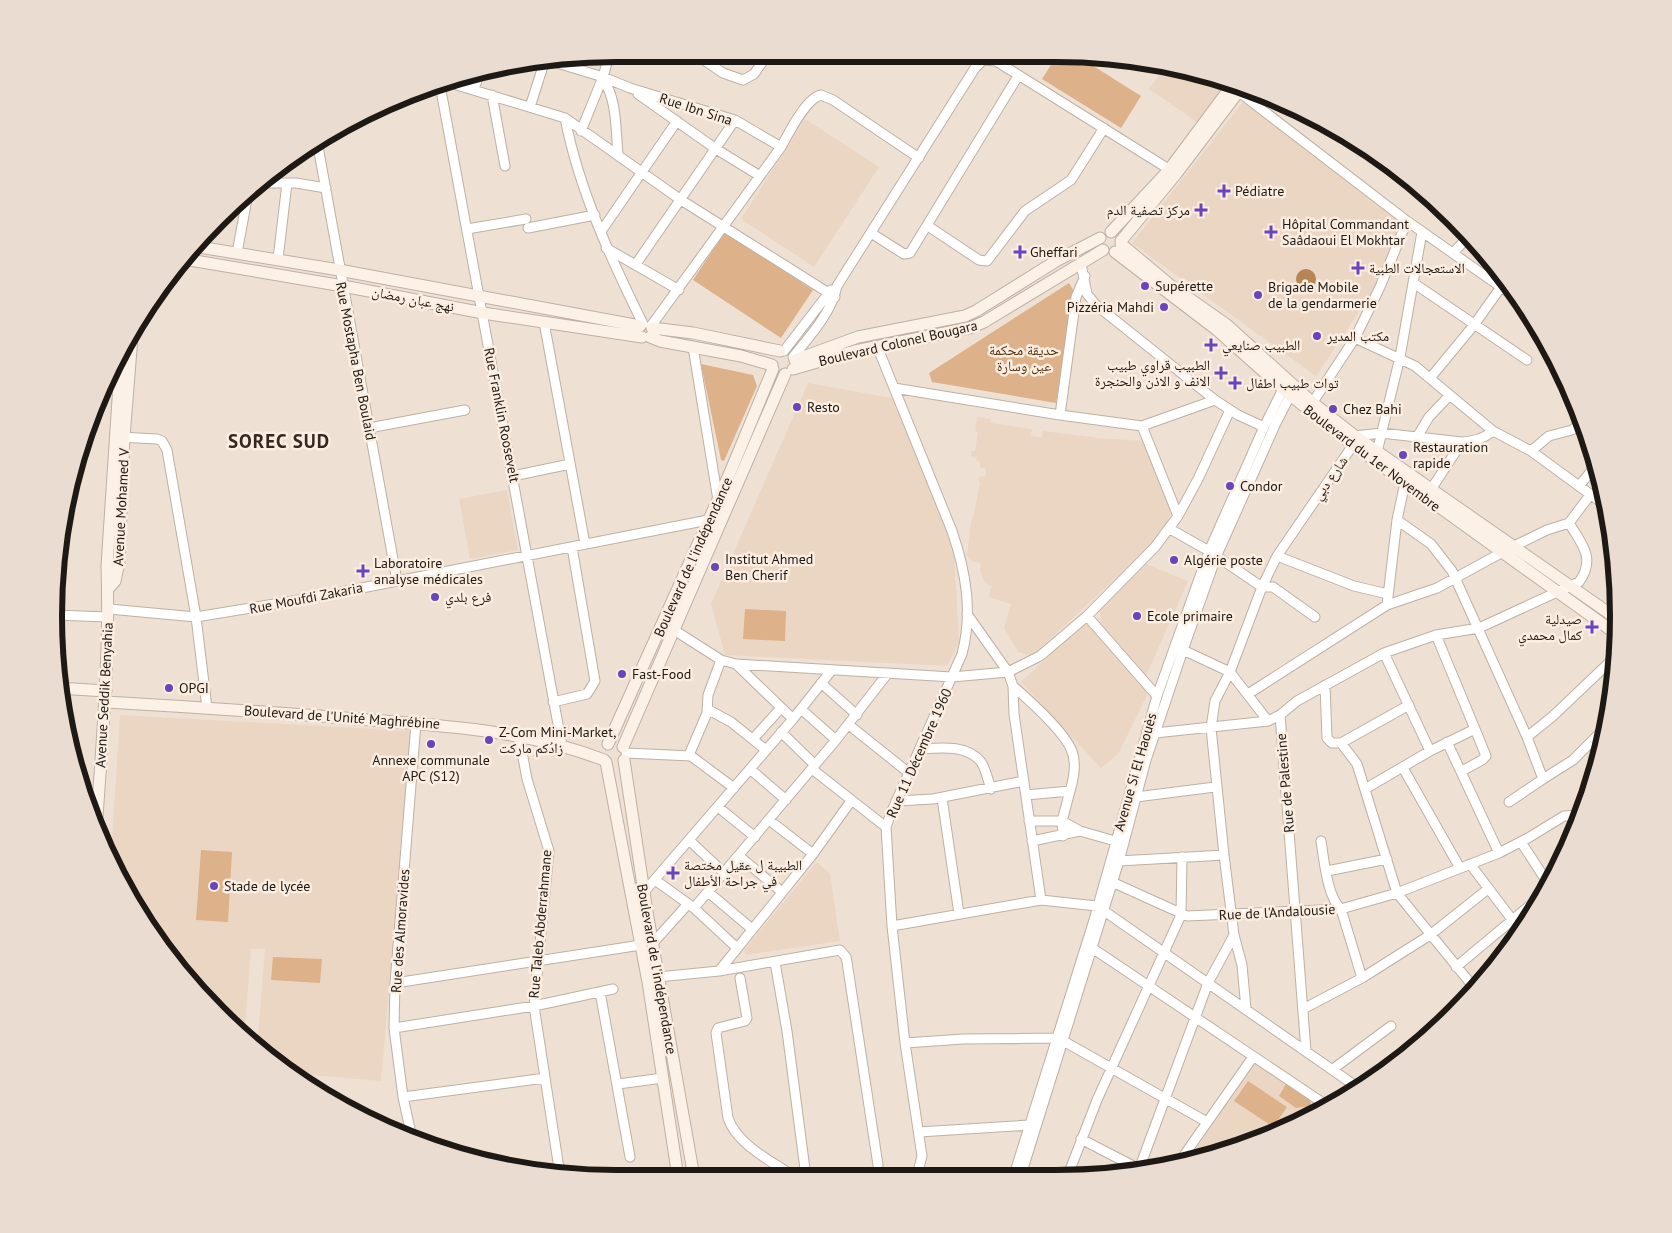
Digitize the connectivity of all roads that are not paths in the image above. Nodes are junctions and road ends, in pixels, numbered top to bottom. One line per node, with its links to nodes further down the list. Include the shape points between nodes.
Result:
1 (607, 62): 9 (street)
2 (706, 62): 3 (street, via 723,73 744,80 754,74)
3 (762, 62)
4 (979, 62): 28 (street)
5 (997, 62): 8 (street)
6 (564, 65): 9 (street, Rue Ibn Sina)
7 (543, 67): 18 (street)
8 (1018, 76): 22 (street); 40 (street)
9 (603, 78): 12 (street, Rue Ibn Sina); 23 (street); 27 (street, via 613,106)
10 (477, 80): 13 (street)
11 (460, 85): 13 (street)
12 (630, 88): 20 (street, Rue Ibn Sina); 21 (street)
13 (474, 89): 16 (street)
14 (441, 91): 42 (street, Rue Franklin Roosevelt)
15 (1233, 92): 30 (main road)
16 (492, 95): 18 (street); 29 (street)
17 (1248, 97): 39 (street)
18 (530, 107): 19 (street)
19 (565, 118): 23 (street); 38 (street, via 574,162)
20 (735, 120): 24 (street, Rue Ibn Sina); 26 (street)
21 (677, 121): 26 (street); 31 (street)
22 (1104, 128): 30 (street); 40 (street, via 1071,180 1024,211 988,261 979,260)
23 (581, 131): 27 (street)
24 (781, 147): 28 (street, via 806,106 821,95); 32 (street)
25 (318, 150): 35 (street, Rue Mostapha Ben Boulaid)
26 (716, 150): 32 (street); 36 (street)
27 (618, 154): 31 (street)
28 (919, 158): 46 (street)
29 (505, 166)
30 (1172, 172): 44 (main road); 50 (main road)
31 (642, 174): 36 (street); 43 (street)
32 (760, 176): 41 (street)
33 (272, 183): 34 (street)
34 (287, 183): 35 (street); 55 (street)
35 (326, 188): 58 (street, Rue Mostapha Ben Boulaid)
36 (680, 200): 41 (street); 56 (street)
37 (246, 205): 52 (street)
38 (595, 215): 42 (street); 43 (street)
39 (1407, 221): 45 (street); 70 (street)
40 (928, 226): 46 (street, via 907,255)
41 (723, 227): 63 (street); 64 (street)
42 (467, 229): 65 (street, Rue Franklin Roosevelt)
43 (602, 230): 51 (street)
44 (1111, 232): 48 (main road, via 1104,234); 50 (main road, via 1118,234)
45 (1422, 232): 53 (street); 60 (street)
46 (871, 233): 64 (street)
47 (1463, 242): 53 (street)
48 (1101, 244): 50 (main road, via 1108,253); 57 (main road, Boulevard Colonel Bougara); 75 (main road, via 1056,261 970,313 858,337)
49 (206, 245): 52 (main road, نهج عبان رمضان)
50 (1119, 246): 81 (main road, Boulevard du 1er Novembre)
51 (606, 248): 56 (street); 69 (street)
52 (237, 253): 55 (main road, نهج عبان رمضان)
53 (1453, 254): 62 (street)
54 (192, 260): 61 (main road, نهج عبان رمضان)
55 (278, 260): 58 (main road, نهج عبان رمضان)
56 (636, 264): 63 (street)
57 (1081, 264): 59 (street); 71 (main road, Boulevard Colonel Bougara, via 970,328)
58 (339, 270): 61 (street, Rue Mostapha Ben Boulaid); 65 (main road, نهج عبان رمضان)
59 (1084, 276): 83 (street, via 1087,294 1096,304); 87 (street, via 1076,297)
60 (1415, 284): 68 (street); 74 (street)
61 (342, 286): 66 (main road, نهج عبان رمضان); 91 (street, Rue Mostapha Ben Boulaid)
62 (1501, 287): 68 (street)
63 (679, 290): 69 (street)
64 (831, 295): 75 (street)
65 (481, 298): 66 (street, Rue Franklin Roosevelt); 69 (main road, نهج عبان رمضان)
66 (483, 313): 67 (main road, نهج عبان رمضان); 102 (street, Rue Franklin Roosevelt)
67 (544, 322): 69 (main road, نهج عبان رمضان); 100 (street)
68 (1474, 326): 76 (street); 78 (street)
69 (646, 330): 72 (main road, نهج عبان رمضان, via 660,341); 75 (main road, نهج عبان رمضان, via 694,333)
70 (1355, 338): 74 (street); 84 (street)
71 (877, 346): 75 (main road, Boulevard Colonel Bougara); 80 (street, Rue 11 Décembre 1960)
72 (693, 347): 77 (main road, نهج عبان رمضان, via 741,356); 107 (street)
73 (130, 352): 94 (main road, Avenue Mohamed V)
74 (1400, 357): 78 (street); 93 (street)
75 (788, 360): 77 (main road, نهج عبان رمضان, via 778,373); 77 (main road, Boulevard de l'indépendance, via 774,356); 115 (main road, Boulevard de l'indépendance)
76 (1527, 360)
77 (773, 367): 107 (main road, Boulevard de l'indépendance)
78 (1431, 377): 82 (street)
79 (113, 386): 94 (main road, Avenue Mohamed V)
80 (894, 388): 87 (street); 132 (street, Rue 11 Décembre 1960, via 959,553 967,590)
81 (1289, 388): 84 (main road, Boulevard du 1er Novembre); 89 (street, Avenue Si El Haouès); 120 (street, Avenue Si El Haouès)
82 (1450, 395): 92 (street); 95 (street, via 1429,417)
83 (1215, 400): 86 (street); 88 (street)
84 (1310, 407): 96 (main road, Boulevard du 1er Novembre)
85 (465, 410): 91 (street)
86 (1230, 410): 89 (street); 109 (street)
87 (1060, 416): 88 (street)
88 (1142, 426): 109 (street)
89 (1264, 427): 120 (street, Avenue Si El Haouès)
90 (1576, 427): 98 (street, via 1549,436)
91 (369, 428): 124 (street, Rue Mostapha Ben Boulaid)
92 (1493, 431): 97 (street); 98 (street)
93 (1382, 433): 95 (street); 96 (street); 99 (street)
94 (119, 437): 127 (main road, Avenue Mohamed V, via 119,562 115,581); 136 (street, via 157,439 167,450)
95 (1417, 437): 97 (street)
96 (1354, 441): 99 (main road, Boulevard du 1er Novembre); 103 (main road, Boulevard du 1er Novembre); 122 (street, شارع دبي)
97 (1462, 442): 105 (street)
98 (1530, 451): 104 (street)
99 (1377, 452): 103 (main road, Boulevard du 1er Novembre)
100 (570, 464): 102 (street); 116 (street)
101 (1591, 472): 104 (street)
102 (513, 476): 121 (street, Rue Franklin Roosevelt)
103 (1406, 478): 105 (main road, Boulevard du 1er Novembre); 111 (street)
104 (1580, 486): 106 (street)
105 (1428, 493): 117 (main road, Boulevard du 1er Novembre); 119 (main road, Boulevard du 1er Novembre)
106 (1590, 495): 108 (street); 112 (street)
107 (718, 500): 110 (main road, Boulevard de l'indépendance)
108 (1597, 500)
109 (1178, 516): 113 (street)
110 (708, 520): 114 (main road, Boulevard de l'indépendance); 116 (street, Rue Moufdi Zakaria)
111 (1398, 520): 123 (street, via 1430,544); 129 (street)
112 (1569, 523): 117 (street); 126 (street, via 1581,542 1588,565 1582,578)
113 (1170, 529): 120 (street); 135 (street)
114 (700, 537): 115 (main road); 182 (main road, Boulevard de l'indépendance)
115 (712, 543): 140 (main road, Boulevard de l'indépendance)
116 (585, 544): 118 (street, Rue Moufdi Zakaria)
117 (1512, 546): 119 (street); 126 (main road, Boulevard du 1er Novembre)
118 (572, 547): 121 (street, Rue Moufdi Zakaria); 159 (street, via 595,681 587,694)
119 (1501, 553): 123 (street); 128 (main road, Boulevard du 1er Novembre)
120 (1212, 554): 125 (street); 142 (street, Avenue Si El Haouès); 158 (street, Avenue Si El Haouès)
121 (528, 556): 124 (street, Rue Moufdi Zakaria); 159 (street, Rue Franklin Roosevelt)
122 (1277, 556): 125 (street, شارع دبي); 129 (street, via 1354,586)
123 (1456, 579): 130 (street); 138 (street)
124 (397, 581): 136 (street, Rue Moufdi Zakaria)
125 (1262, 587): 137 (street, via 1273,587); 149 (street, شارع دبي)
126 (1572, 587): 128 (street, Rue de Palestine); 133 (main road, Boulevard du 1er Novembre)
127 (109, 588): 131 (main road, Avenue Seddik Benyahia)
128 (1555, 592): 138 (street, Rue de Palestine); 139 (main road, Boulevard du 1er Novembre)
129 (1388, 594): 130 (street)
130 (1387, 605): 156 (street)
131 (109, 613): 134 (street, Rue Moufdi Zakaria); 136 (street, Rue Moufdi Zakaria); 157 (main road, Avenue Seddik Benyahia)
132 (968, 614): 148 (street); 151 (street, Rue 11 Décembre 1960, via 966,638)
133 (1610, 614)
134 (62, 615)
135 (1087, 616): 148 (street, via 1040,656); 158 (street)
136 (196, 617): 161 (street)
137 (1314, 617)
138 (1479, 628): 141 (street, Rue de Palestine); 177 (street)
139 (1609, 629)
140 (674, 630): 144 (street); 188 (main road, Boulevard de l'indépendance)
141 (1436, 635): 143 (street, Rue de Palestine); 172 (street)
142 (1183, 650): 149 (street); 174 (street, Avenue Si El Haouès)
143 (1384, 653): 153 (street, Rue de Palestine); 160 (street)
144 (721, 660): 145 (street); 163 (street, via 708,695)
145 (736, 664): 147 (street); 162 (street)
146 (1607, 664): 177 (street)
147 (831, 671): 150 (street); 152 (street)
148 (1008, 672): 151 (street); 154 (street)
149 (1230, 672): 156 (street); 171 (street, شارع دبي, via 1215,701)
150 (888, 673): 151 (street); 165 (street)
151 (952, 677): 185 (street, Rue 11 Décembre 1960)
152 (821, 683): 164 (street); 165 (street)
153 (1325, 685): 166 (street, Rue de Palestine); 180 (street, via 1327,738 1332,743)
154 (1013, 686): 198 (street); 203 (street, via 1070,746 1074,762)
155 (67, 690): 157 (main road, Boulevard de l'Unité Maghrébine)
156 (1248, 694): 168 (street)
157 (106, 696): 161 (main road, Boulevard de l'Unité Maghrébine); 212 (main road, Avenue Seddik Benyahia)
158 (1157, 696): 190 (street, Avenue Si El Haouès)
159 (553, 702): 183 (street, Rue Franklin Roosevelt)
160 (1408, 705): 180 (street); 187 (street)
161 (207, 708): 169 (main road, Boulevard de l'Unité Maghrébine)
162 (782, 708): 167 (street); 178 (street)
163 (707, 709): 178 (street, via 728,720); 189 (street)
164 (801, 709): 167 (street); 179 (street)
165 (857, 715): 170 (street)
166 (1280, 715): 168 (street); 250 (street, Rue de Palestine)
167 (793, 719): 173 (street)
168 (1268, 721): 171 (street)
169 (416, 723): 175 (main road, Boulevard de l'Unité Maghrébine); 271 (street, Rue des Almoravides)
170 (849, 725): 179 (street); 196 (street)
171 (1211, 728): 174 (street); 199 (street, شارع دبي)
172 (1475, 729): 181 (street); 195 (street, via 1486,756)
173 (781, 732): 186 (street); 192 (street)
174 (1155, 733): 190 (street, Avenue Si El Haouès)
175 (519, 736): 183 (main road, Boulevard de l'Unité Maghrébine); 264 (street, Rue Taleb Abderrahmane, via 527,780 549,851)
176 (1597, 736): 197 (street, via 1573,760)
177 (1527, 737): 197 (street)
178 (753, 740): 186 (street)
179 (836, 740): 192 (street)
180 (1341, 742): 202 (street, via 1357,764)
181 (1448, 742): 187 (street); 195 (street)
182 (606, 745): 184 (main road, Boulevard de l'Unité Maghrébine); 188 (main road, via 614,742); 191 (main road, via 602,753)
183 (562, 746): 184 (main road, Boulevard de l'Unité Maghrébine)
184 (576, 749): 191 (main road, Boulevard de l'Unité Maghrébine)
185 (920, 749): 196 (street, Rue 11 Décembre 1960); 201 (street, via 951,748 975,757 981,763)
186 (766, 750): 194 (street)
187 (1430, 751): 193 (street)
188 (624, 753): 189 (street); 191 (main road, via 615,766); 241 (main road, Boulevard de l'indépendance)
189 (689, 755): 200 (street)
190 (1142, 759): 205 (street, Avenue Si El Haouès); 224 (street, Avenue Si El Haouès)
191 (605, 761): 260 (main road, Boulevard de l'indépendance)
192 (814, 767): 207 (street); 208 (street)
193 (1403, 768): 202 (street); 234 (street)
194 (750, 769): 200 (street); 207 (street)
195 (1462, 771): 226 (street)
196 (909, 773): 209 (street, Rue 11 Décembre 1960)
197 (1543, 779): 210 (street)
198 (1024, 781): 201 (street); 204 (street)
199 (1215, 787): 205 (street); 228 (street, شارع دبي)
200 (734, 788): 211 (street)
201 (991, 789): 206 (street)
202 (1365, 789): 231 (street)
203 (1070, 791): 204 (street); 216 (street)
204 (1026, 796): 215 (street)
205 (1136, 797): 232 (street, Avenue Si El Haouès)
206 (942, 798): 209 (street); 252 (street)
207 (786, 800): 214 (street)
208 (852, 801): 217 (street); 227 (street)
209 (896, 802): 217 (street, Rue 11 Décembre 1960)
210 (1509, 802)
211 (718, 806): 220 (street); 221 (street)
212 (98, 810)
213 (1572, 815): 225 (street, Rue de l'Andalousie, via 1564,816)
214 (770, 820): 220 (street); 227 (street)
215 (1029, 821): 216 (street); 222 (street)
216 (1062, 821): 218 (street); 219 (street)
217 (886, 828): 256 (street, Rue 11 Décembre 1960)
218 (1080, 830): 219 (street); 224 (street)
219 (1063, 836): 222 (street)
220 (755, 837): 229 (street)
221 (689, 840): 236 (street); 238 (street)
222 (1032, 841): 245 (street)
223 (1321, 841): 235 (street)
224 (1115, 842): 247 (street, Avenue Si El Haouès)
225 (1521, 842): 226 (street, Rue de l'Andalousie); 237 (street)
226 (1499, 853): 233 (street, Rue de l'Andalousie)
227 (813, 854): 243 (street)
228 (1224, 855): 230 (street); 251 (street, شارع دبي)
229 (739, 856): 236 (street); 243 (street)
230 (1182, 857): 232 (street); 253 (street)
231 (1386, 859): 235 (street); 244 (street)
232 (1119, 861): 239 (street, Avenue Si El Haouès)
233 (1470, 864): 234 (street, Rue de l'Andalousie); 240 (street)
234 (1460, 868): 244 (street, Rue de l'Andalousie)
235 (1327, 872): 249 (street, via 1334,900)
236 (724, 873): 242 (street)
237 (1544, 877)
238 (654, 880): 241 (street); 246 (street)
239 (1112, 882): 247 (street, Avenue Si El Haouès); 253 (street, Rue de l'Andalousie)
240 (1488, 889): 254 (street); 259 (street)
241 (644, 892): 260 (main road, Boulevard de l'indépendance)
242 (708, 892): 246 (street); 257 (street)
243 (782, 892): 257 (street)
244 (1397, 893): 249 (street, Rue de l'Andalousie); 259 (street)
245 (1041, 900): 247 (street); 252 (street)
246 (691, 906): 260 (street); 261 (street)
247 (1100, 908): 262 (street, Avenue Si El Haouès); 263 (street); 283 (street, Avenue Si El Haouès)
248 (1526, 908): 254 (street)
249 (1340, 909): 250 (street, Rue de l'Andalousie); 270 (street)
250 (1296, 910): 251 (street, Rue de l'Andalousie); 278 (street, Rue de Palestine)
251 (1233, 913): 253 (street, Rue de l'Andalousie); 258 (street, شارع دبي)
252 (959, 914): 256 (street)
253 (1181, 915): 263 (street)
254 (1511, 920): 255 (street); 266 (street)
255 (1515, 925)
256 (892, 926): 284 (street, Rue 11 Décembre 1960)
257 (752, 929): 261 (street)
258 (1234, 935): 272 (street); 279 (street, شارع دبي, via 1242,965)
259 (1430, 935): 266 (street); 270 (street)
260 (647, 945): 264 (street); 268 (main road, Boulevard de l'indépendance); 290 (main road, Boulevard de l'indépendance)
261 (737, 948): 267 (street)
262 (1092, 948): 274 (street); 283 (street, Avenue Si El Haouès)
263 (1162, 952): 272 (street); 274 (street)
264 (538, 961): 271 (street); 277 (street, Rue Taleb Abderrahmane)
265 (775, 962): 267 (street); 304 (street, via 840,950 846,957); 310 (street)
266 (1456, 967): 273 (street)
267 (719, 970): 268 (street)
268 (658, 977): 308 (main road, Boulevard de l'indépendance)
269 (740, 978): 309 (street, via 747,1018 718,1028 716,1033 728,1118 742,1138)
270 (1362, 978): 278 (street)
271 (395, 983): 282 (street, Rue des Almoravides)
272 (1208, 983): 279 (street); 280 (street)
273 (1470, 984)
274 (1147, 985): 280 (street); 287 (street)
275 (613, 989): 276 (street)
276 (600, 992): 277 (street); 292 (street)
277 (534, 1006): 282 (street); 289 (street, Rue Taleb Abderrahmane)
278 (1305, 1008): 285 (street, Rue de Palestine)
279 (1246, 1009): 285 (street)
280 (1195, 1018): 286 (street); 293 (street)
281 (1391, 1026): 288 (street)
282 (394, 1028): 294 (street, Rue des Almoravides)
283 (1061, 1039): 284 (street, via 963,1039); 287 (street); 297 (street, Avenue Si El Haouès); 313 (street, Avenue Si El Haouès)
284 (905, 1043): 299 (street, Rue 11 Décembre 1960)
285 (1306, 1051): 288 (street)
286 (1253, 1057): 295 (street); 296 (street)
287 (1112, 1067): 293 (street); 300 (street)
288 (1333, 1069): 291 (street)
289 (545, 1078): 294 (street); 306 (street, Rue Taleb Abderrahmane)
290 (664, 1078): 292 (street); 307 (main road, Boulevard de l'indépendance)
291 (1353, 1083)
292 (618, 1084): 302 (street)
293 (1165, 1096): 296 (street); 303 (street)
294 (404, 1097): 298 (street, Rue des Almoravides)
295 (1322, 1101)
296 (1207, 1122): 301 (street)
297 (1030, 1125): 299 (street); 312 (street, Avenue Si El Haouès)
298 (411, 1130)
299 (918, 1132): 311 (street, Rue 11 Décembre 1960, via 922,1156)
300 (1081, 1139): 305 (street); 314 (street)
301 (1184, 1155)
302 (630, 1157)
303 (1140, 1164)
304 (878, 1165)
305 (1130, 1166)
306 (559, 1167)
307 (677, 1170)
308 (693, 1170)
309 (785, 1170)
310 (805, 1170)
311 (918, 1170)
312 (1016, 1170)
313 (1022, 1170)
314 (1070, 1170)

